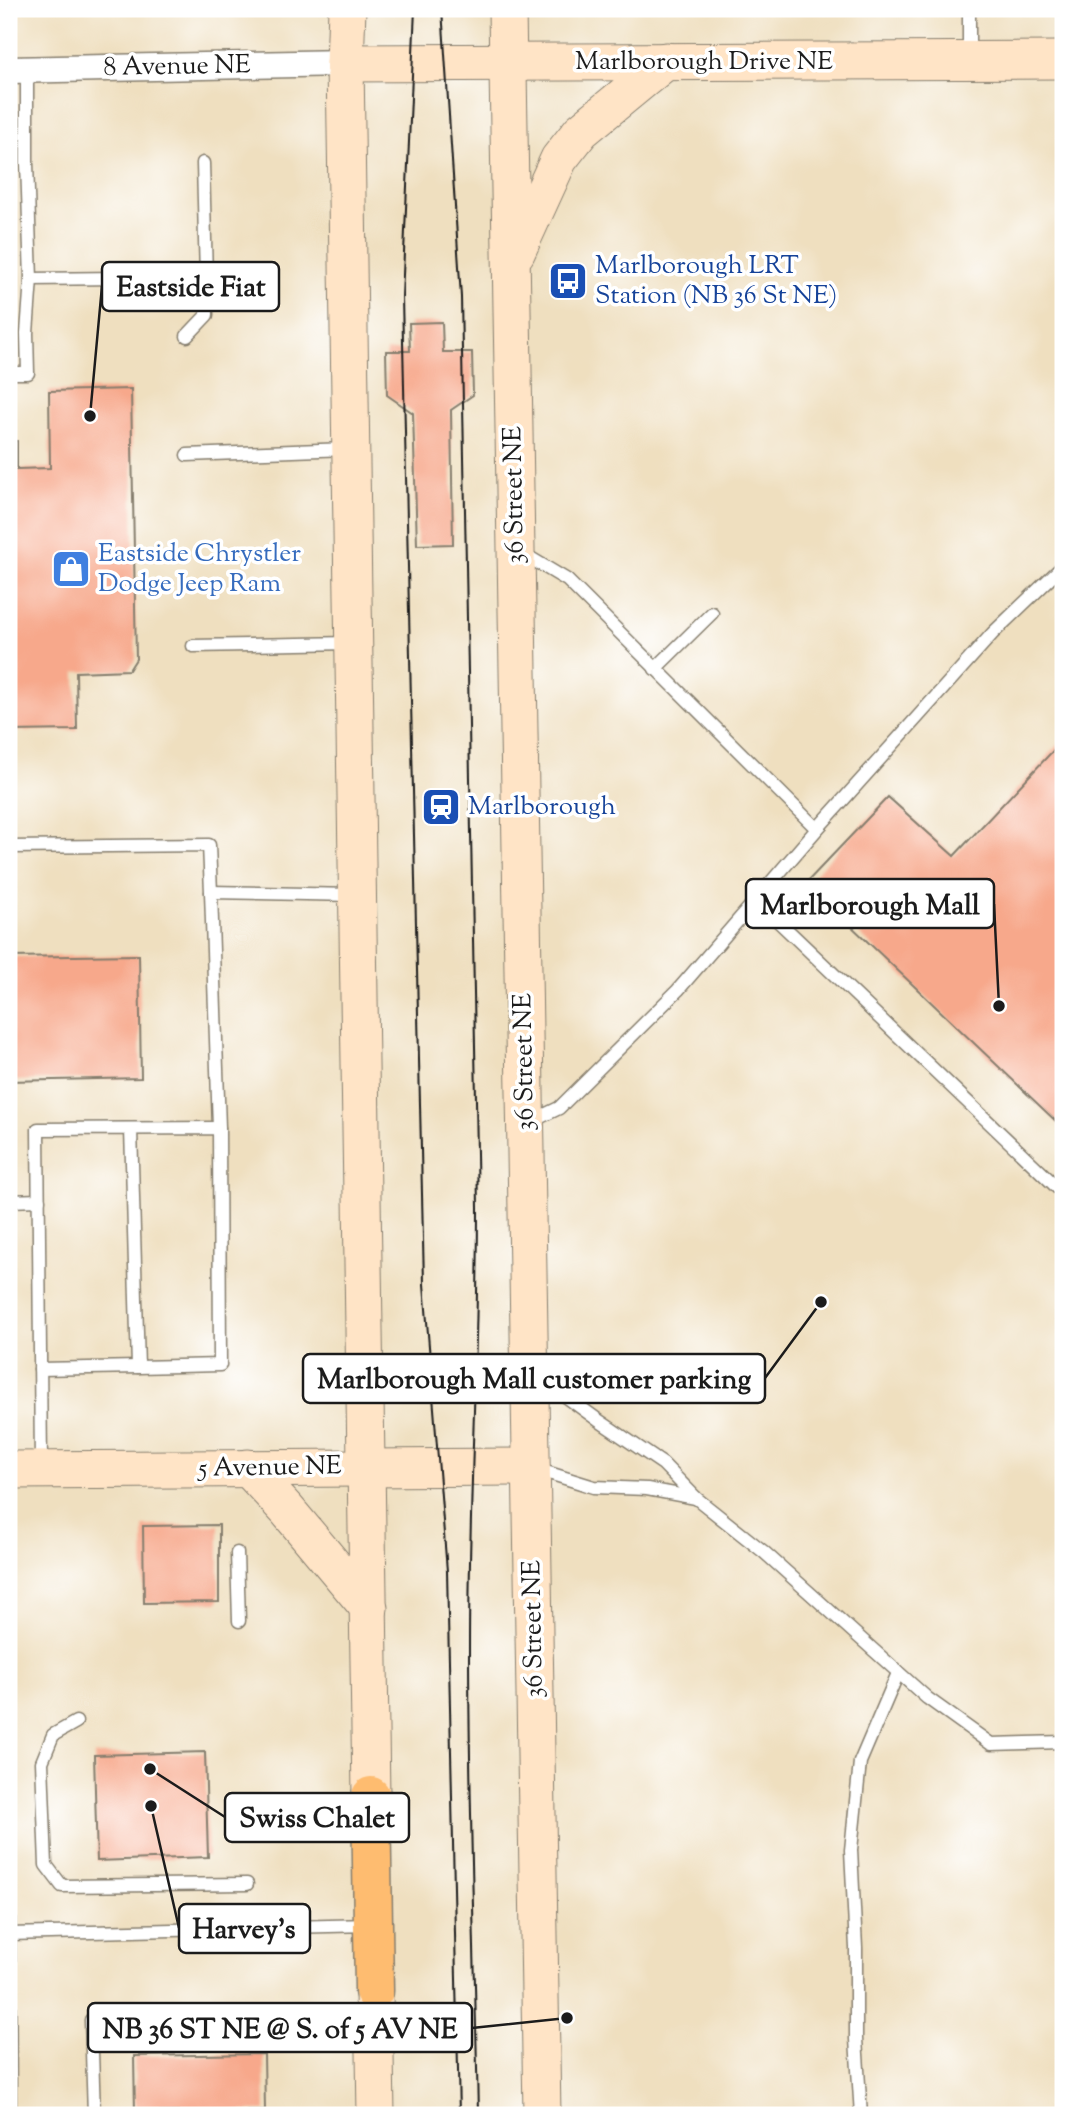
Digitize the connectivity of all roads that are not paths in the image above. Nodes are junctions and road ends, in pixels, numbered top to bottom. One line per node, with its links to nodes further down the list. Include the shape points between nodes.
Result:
1 (347, 9): 7 (main road)
2 (507, 9): 8 (main road, 36 Street NE)
3 (969, 9): 4 (lane)
4 (969, 60): 5 (main road, Marlborough Drive NE); 6 (main road, Marlborough Drive NE)
5 (1063, 60)
6 (666, 61): 8 (main road, Marlborough Drive NE); 11 (main road, via 581,131 559,159)
7 (345, 64): 8 (main road, Marlborough Drive NE); 9 (street, 8 Avenue NE); 16 (main road)
8 (508, 64): 11 (main road, 36 Street NE)
9 (18, 70): 13 (lane)
10 (203, 163): 12 (lane)
11 (512, 263): 18 (main road, 36 Street NE)
12 (206, 277): 13 (lane); 14 (lane, via 207,315)
13 (31, 279): 15 (lane, via 28,373)
14 (187, 336)
15 (9, 373)
16 (350, 449): 17 (lane); 21 (main road)
17 (187, 455)
18 (516, 550): 23 (lane, via 567,580); 29 (main road, 36 Street NE)
19 (1063, 566): 24 (lane, via 993,633)
20 (712, 613): 23 (lane)
21 (353, 643): 22 (lane); 27 (main road)
22 (193, 646)
23 (655, 668): 24 (lane)
24 (817, 830): 28 (lane)
25 (9, 846): 26 (lane, via 209,845)
26 (211, 892): 27 (lane); 30 (lane)
27 (357, 895): 38 (main road)
28 (756, 900): 29 (lane, via 678,990 559,1108); 32 (lane)
29 (526, 1124): 37 (main road, 36 Street NE)
30 (219, 1128): 31 (lane); 35 (lane, via 220,1366)
31 (131, 1129): 33 (lane, via 38,1129); 35 (lane)
32 (1063, 1193)
33 (39, 1200): 34 (lane); 36 (lane)
34 (9, 1201)
35 (138, 1367): 36 (lane)
36 (40, 1369): 41 (lane)
37 (530, 1370): 39 (main road, 36 Street NE); 42 (lane, via 663,1464)
38 (368, 1467): 39 (main road, 5 Avenue NE); 40 (main road, 5 Avenue NE); 44 (main road)
39 (531, 1467): 42 (lane, via 594,1487 647,1489); 59 (main road, 36 Street NE)
40 (248, 1468): 41 (main road, 5 Avenue NE); 44 (main road)
41 (25, 1470)
42 (696, 1498): 46 (lane, via 764,1552)
43 (237, 1553): 45 (lane)
44 (369, 1608): 49 (main road)
45 (239, 1621)
46 (898, 1673): 48 (lane, via 991,1744); 60 (lane, via 860,1762 851,1850)
47 (76, 1722): 50 (lane, via 53,1735 42,1762 46,1865 62,1886)
48 (1063, 1742)
49 (372, 1796): 52 (main road)
50 (247, 1884)
51 (9, 1901): 53 (lane)
52 (373, 1925): 53 (lane); 54 (main road)
53 (9, 1934): 56 (lane)
54 (374, 1991): 58 (main road)
55 (91, 2020): 57 (lane)
56 (10, 2115)
57 (94, 2115)
58 (376, 2115)
59 (542, 2115)
60 (862, 2115)

